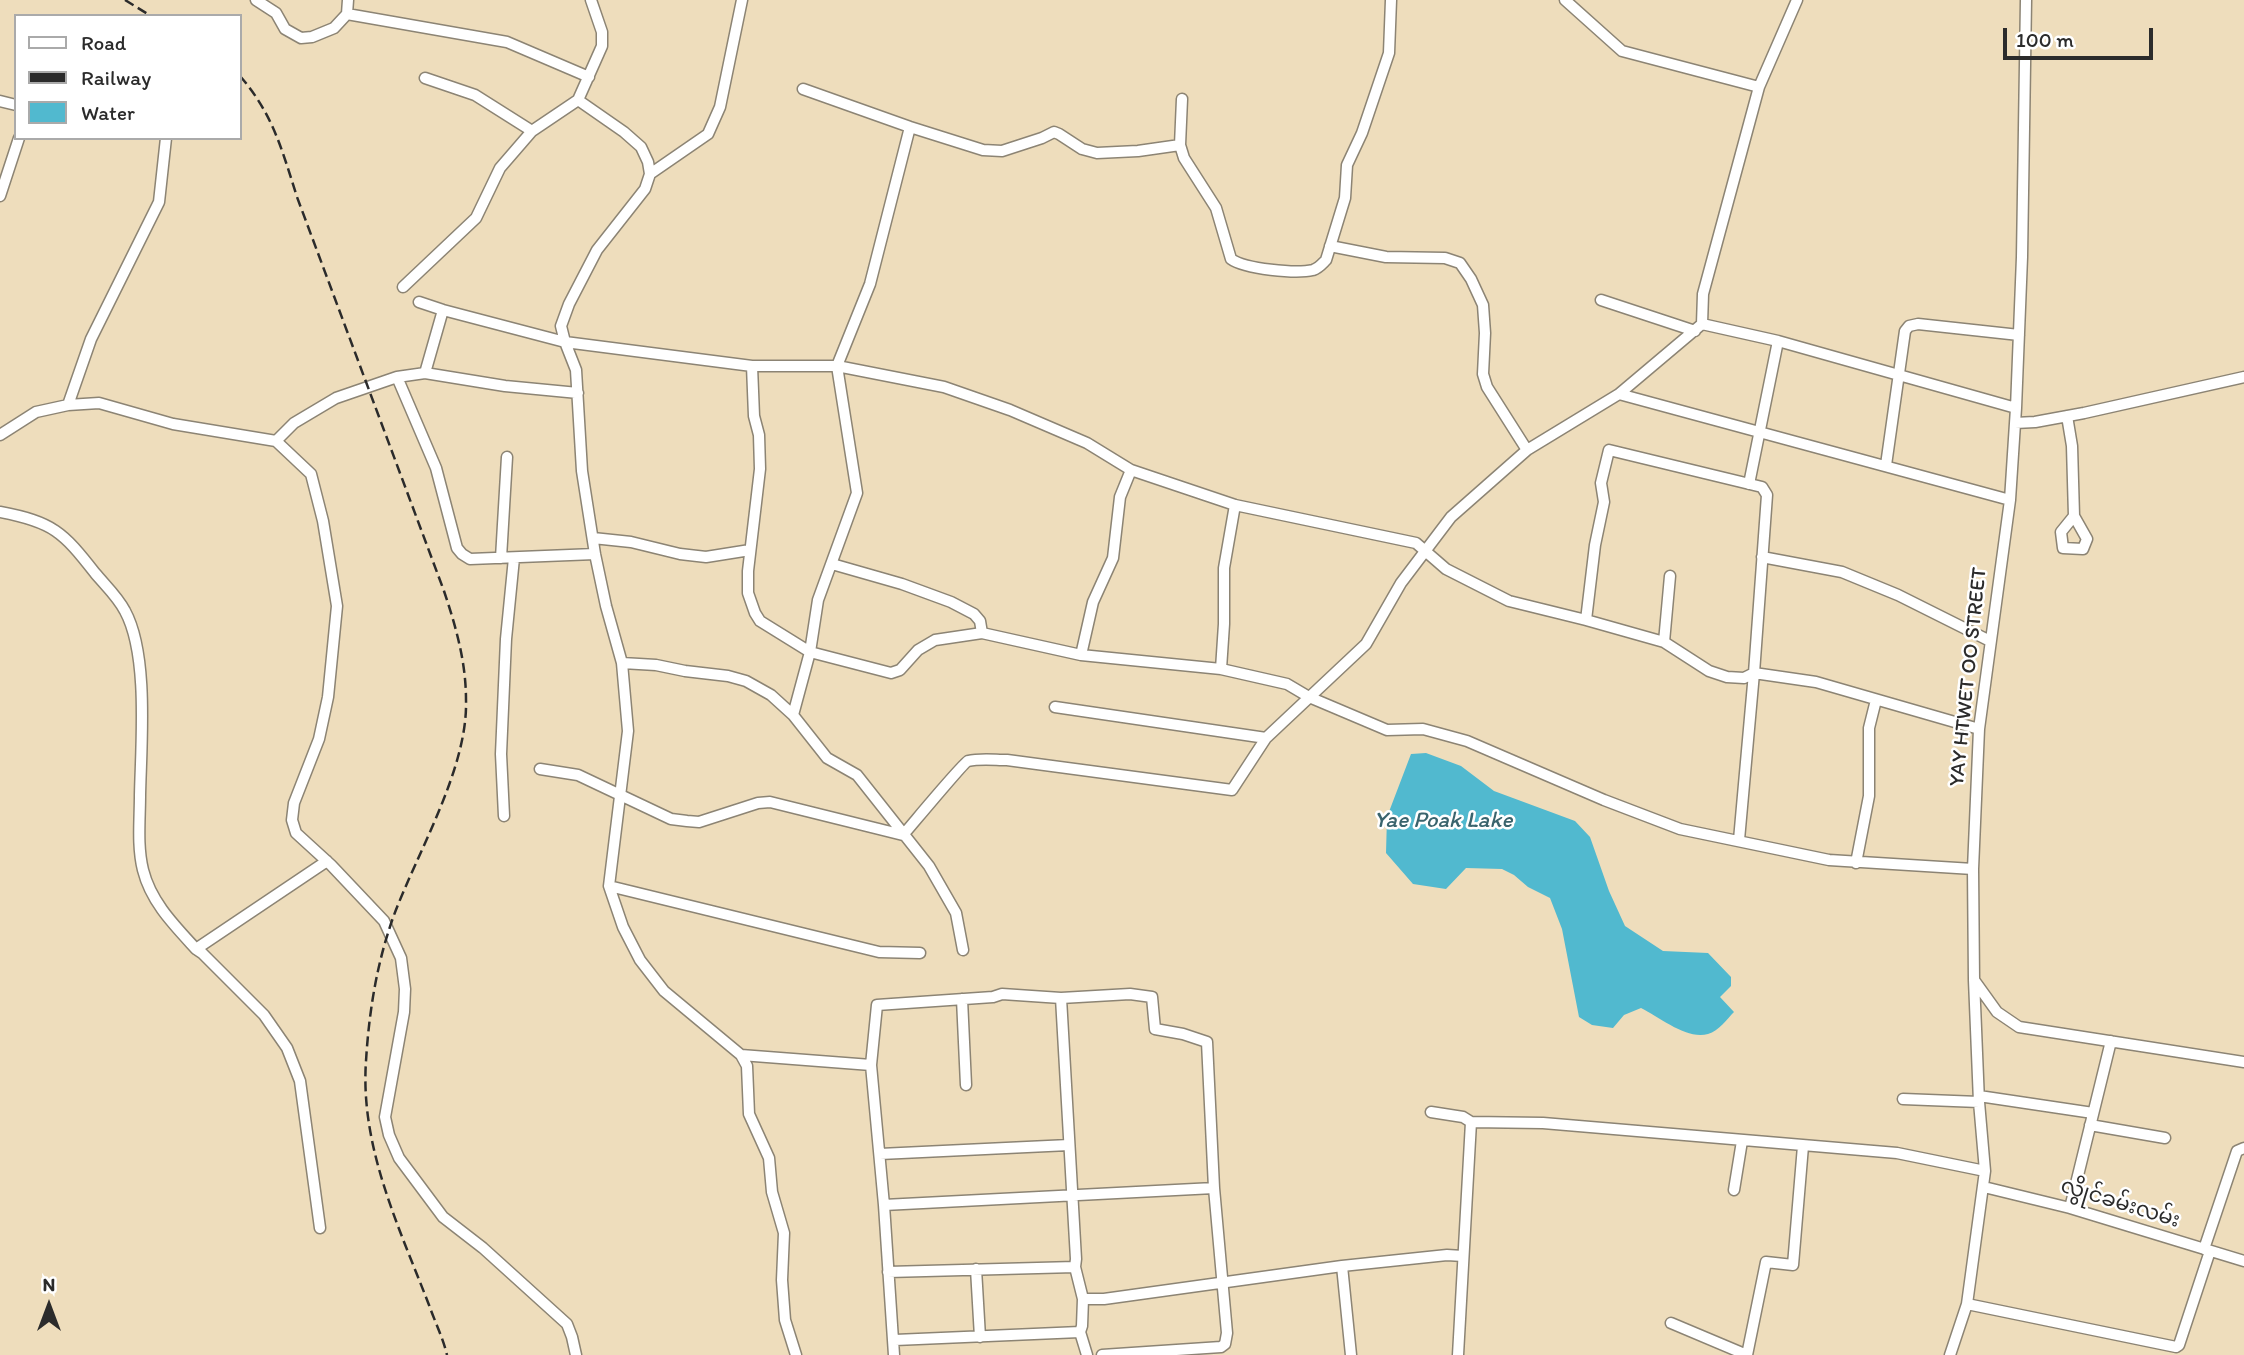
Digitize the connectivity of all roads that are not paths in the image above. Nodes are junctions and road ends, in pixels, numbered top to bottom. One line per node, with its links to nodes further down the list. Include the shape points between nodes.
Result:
1 (256, 0): 9 (street, via 301,38 334,28)
2 (348, 0): 9 (street)
3 (591, 0): 10 (street, via 602,46)
4 (742, 0): 21 (street, via 720,107 708,134)
5 (1391, 0): 23 (street, via 1389,53 1347,165 1345,198)
6 (1565, 0): 12 (street, via 1622,51)
7 (1797, 0): 12 (street)
8 (2026, 0): 29 (street, YAY HTWET OO STREET)
9 (346, 14): 10 (street, via 507,42)
10 (589, 77): 15 (street)
11 (425, 78): 17 (street, via 475,95)
12 (1759, 88): 28 (street, via 1703,294)
13 (803, 89): 16 (street)
14 (1182, 99): 20 (street)
15 (578, 100): 17 (street); 21 (street, via 641,147)
16 (910, 127): 20 (street, via 983,150 1002,150 1054,132 1097,153); 33 (street, via 870,284)
17 (532, 131): 24 (street, via 500,168 477,218)
18 (18, 140): 22 (street)
19 (166, 140): 40 (street, via 159,202 91,339)
20 (1180, 145): 23 (street, via 1216,208 1230,259 1267,270 1310,271 1326,260)
21 (650, 174): 31 (street, via 645,189 597,250 569,304 561,326)
22 (0, 196)
23 (1331, 247): 47 (street, via 1385,257 1445,257 1460,263 1483,305 1487,387)
24 (403, 286)
25 (1601, 300): 28 (street)
26 (419, 302): 27 (street)
27 (443, 310): 31 (street); 34 (street)
28 (1699, 327): 30 (street); 39 (street)
29 (2019, 335): 35 (street, via 1909,326); 41 (street, YAY HTWET OO STREET)
30 (1778, 341): 35 (street); 44 (street)
31 (565, 342): 32 (street); 38 (street, via 576,370)
32 (752, 366): 33 (street); 57 (street, via 760,469)
33 (837, 366): 50 (street, via 944,387 984,401 1087,443); 63 (street, via 857,493)
34 (425, 373): 36 (street); 38 (street)
35 (1900, 375): 41 (street); 49 (street)
36 (397, 377): 46 (street, via 336,398 294,423); 61 (street, via 436,468 457,548 470,559)
37 (2244, 377): 42 (street)
38 (578, 393): 56 (street, via 582,471)
39 (1619, 394): 44 (street); 47 (street)
40 (68, 405): 45 (street, via 36,412); 46 (street, via 99,403 173,424)
41 (2016, 408): 43 (street, YAY HTWET OO STREET)
42 (2067, 416): 43 (street); 55 (street)
43 (2015, 423): 52 (street, YAY HTWET OO STREET)
44 (1759, 433): 49 (street); 51 (street)
45 (0, 435)
46 (276, 441): 85 (street, via 311,474 337,606 328,697 292,820 296,833)
47 (1527, 450): 58 (street, via 1451,517)
48 (507, 457): 61 (street)
49 (1886, 465): 52 (street)
50 (1132, 470): 53 (street); 70 (street, via 1120,497 1113,558 1093,603)
51 (1749, 484): 60 (street, via 1762,487 1767,495); 65 (street, via 1609,450 1601,483 1604,502)
52 (2010, 500): 67 (street, YAY HTWET OO STREET)
53 (1235, 505): 58 (street, via 1416,543); 72 (street, via 1224,568)
54 (0, 512): 89 (street, via 56,529 124,610 134,633 140,678 139,842 143,870 154,900)
55 (2074, 516)
56 (593, 538): 57 (street, via 706,557); 59 (street)
57 (750, 550): 69 (street, via 748,593 755,613 760,621)
58 (1425, 552): 65 (street, via 1446,569 1509,601); 74 (street, via 1366,644)
59 (595, 554): 62 (street); 71 (street)
60 (1762, 557): 67 (street, via 1842,572); 73 (street)
61 (501, 558): 62 (street)
62 (514, 558): 82 (street, via 501,754)
63 (832, 564): 66 (street, via 951,602 974,614); 69 (street, via 818,600)
64 (1670, 576): 68 (street)
65 (1586, 620): 68 (street)
66 (982, 633): 69 (street, via 934,639 891,673); 70 (street)
67 (1990, 641): 78 (street, YAY HTWET OO STREET)
68 (1664, 642): 73 (street, via 1709,671 1744,678)
69 (810, 652): 77 (street)
70 (1082, 655): 72 (street)
71 (622, 663): 77 (street, via 746,681); 81 (street, via 628,731)
72 (1221, 668): 74 (street, via 1287,684)
73 (1755, 673): 75 (street, via 1816,682); 84 (street)
74 (1309, 697): 79 (street); 84 (street, via 1387,730 1423,729 1466,741 1680,829)
75 (1876, 700): 78 (street); 86 (street, via 1869,728 1869,796)
76 (1055, 707): 79 (street)
77 (793, 715): 83 (street, via 827,758 857,775)
78 (1979, 729): 87 (street, YAY HTWET OO STREET)
79 (1266, 738): 83 (street, via 1235,788 1227,791 1007,760 971,760)
80 (540, 769): 81 (street, via 578,775)
81 (621, 795): 83 (street, via 671,819 699,822 770,802); 88 (street)
82 (504, 816)
83 (903, 835): 90 (street, via 929,866 956,913)
84 (1739, 840): 86 (street)
85 (327, 861): 89 (street); 134 (street, via 384,921 401,958 404,1012 386,1117 399,1158 443,1217 566,1324)
86 (1856, 863): 87 (street)
87 (1973, 869): 92 (street, YAY HTWET OO STREET)
88 (609, 886): 91 (street, via 878,953); 96 (street, via 640,960 664,990)
89 (196, 949): 119 (street, via 264,1015 287,1048 300,1082)
90 (963, 950)
91 (920, 953)
92 (1974, 980): 95 (street, via 1997,1012 2019,1027); 101 (street, YAY HTWET OO STREET)
93 (1061, 998): 94 (street, via 1002,994); 108 (street); 114 (street, via 1130,993 1152,997 1155,1029 1207,1042)
94 (962, 999): 98 (street, via 877,1005); 99 (street)
95 (2111, 1041): 97 (street); 103 (street)
96 (741, 1055): 98 (street); 135 (street, via 747,1066 749,1114 769,1158 772,1192 784,1233 785,1320)
97 (2244, 1062)
98 (871, 1065): 111 (street)
99 (966, 1085)
100 (1903, 1099): 101 (street)
101 (1979, 1099): 103 (street); 112 (street, YAY HTWET OO STREET)
102 (1431, 1112): 104 (street)
103 (2093, 1113): 105 (street)
104 (1471, 1122): 107 (street, via 1543,1123); 121 (street)
105 (2090, 1125): 106 (street); 118 (street)
106 (2165, 1138)
107 (1742, 1141): 109 (street); 115 (street)
108 (1069, 1145): 111 (street); 116 (street)
109 (1803, 1146): 112 (street, via 1896,1153); 141 (street, via 1793,1265 1766,1262)
110 (2244, 1148): 120 (street, via 2237,1151)
111 (880, 1154): 117 (street)
112 (1986, 1171): 113 (street, YAY HTWET OO STREET)
113 (1984, 1187): 118 (street, လွိုင်ခမ်းလမ်း); 129 (street, YAY HTWET OO STREET)
114 (1214, 1188): 116 (street); 127 (street)
115 (1734, 1190)
116 (1072, 1197): 117 (street); 124 (street)
117 (884, 1205): 126 (street)
118 (2070, 1208): 120 (street, လွိုင်ခမ်းလမ်း)
119 (320, 1228)
120 (2207, 1250): 122 (street, လွိုင်ခမ်းလမ်း); 129 (street, via 2176,1347)
121 (1463, 1256): 123 (street); 140 (street)
122 (2244, 1261)
123 (1342, 1266): 127 (street); 139 (street)
124 (1075, 1267): 125 (street); 128 (street)
125 (976, 1269): 126 (street); 132 (street)
126 (888, 1272): 133 (street)
127 (1223, 1282): 128 (street); 138 (street, via 1226,1344)
128 (1083, 1299): 131 (street)
129 (1967, 1304): 142 (street, YAY HTWET OO STREET)
130 (1671, 1323): 141 (street)
131 (1080, 1332): 132 (street); 137 (street)
132 (980, 1336): 133 (street)
133 (895, 1340): 136 (street)
134 (576, 1355)
135 (796, 1355)
136 (894, 1355)
137 (1087, 1355)
138 (1102, 1355)
139 (1351, 1355)
140 (1458, 1355)
141 (1747, 1355)
142 (1950, 1355)

